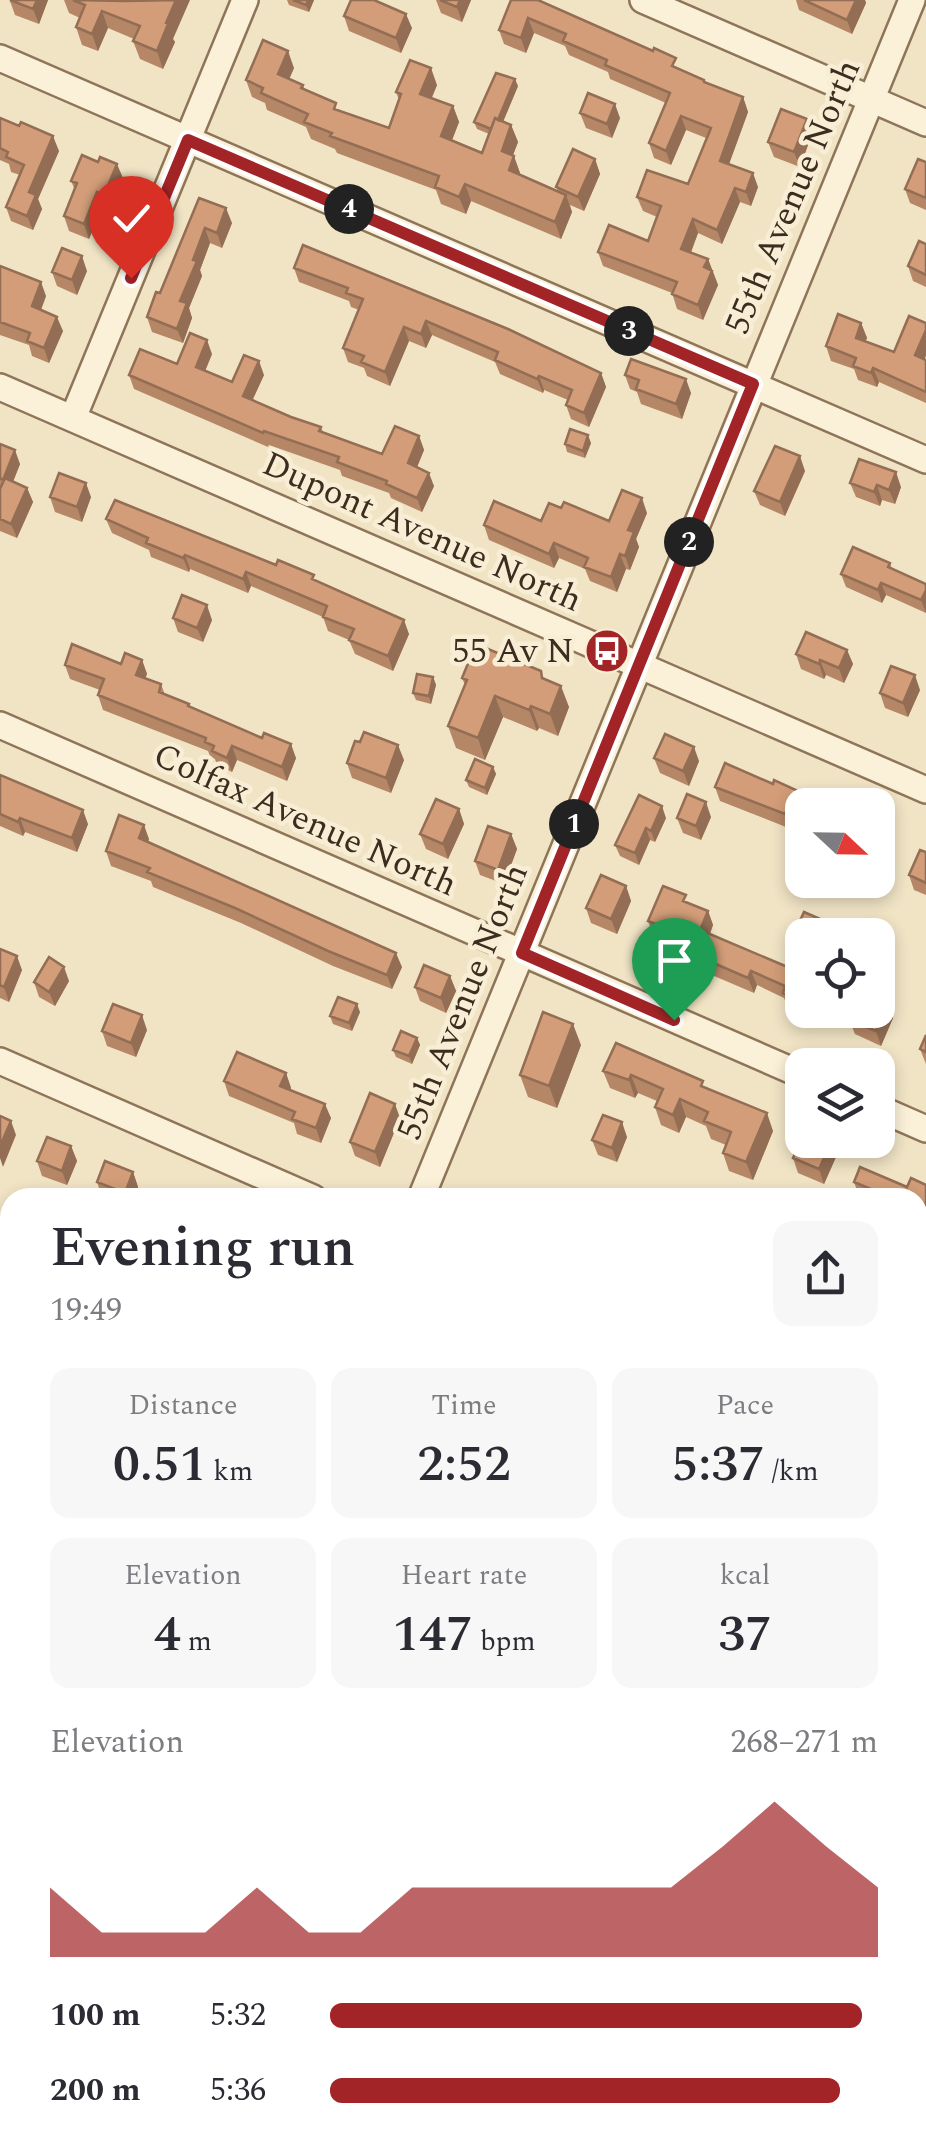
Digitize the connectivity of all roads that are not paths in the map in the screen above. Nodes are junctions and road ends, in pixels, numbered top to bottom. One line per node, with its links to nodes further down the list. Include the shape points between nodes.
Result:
1 (245, 0): 7 (street)
2 (642, 0): 5 (street)
3 (912, 0): 5 (street, 55th Avenue North)
4 (0, 58): 7 (street)
5 (872, 100): 6 (street); 8 (street, 55th Avenue North)
6 (926, 123)
7 (188, 140): 8 (street); 10 (street)
8 (753, 384): 11 (street); 12 (street, 55th Avenue North)
9 (0, 387): 10 (street, Dupont Avenue North)
10 (73, 418): 12 (street, Dupont Avenue North)
11 (926, 460)
12 (639, 665): 14 (street, Dupont Avenue North); 15 (street, 55th Avenue North)
13 (0, 725): 15 (street, Colfax Avenue North)
14 (926, 790)
15 (522, 953): 17 (street, Colfax Avenue North); 21 (street, 55th Avenue North)
16 (0, 1060): 20 (street)
17 (785, 1069)
18 (895, 1116): 19 (street)
19 (926, 1130)
20 (290, 1188)
21 (425, 1188)

